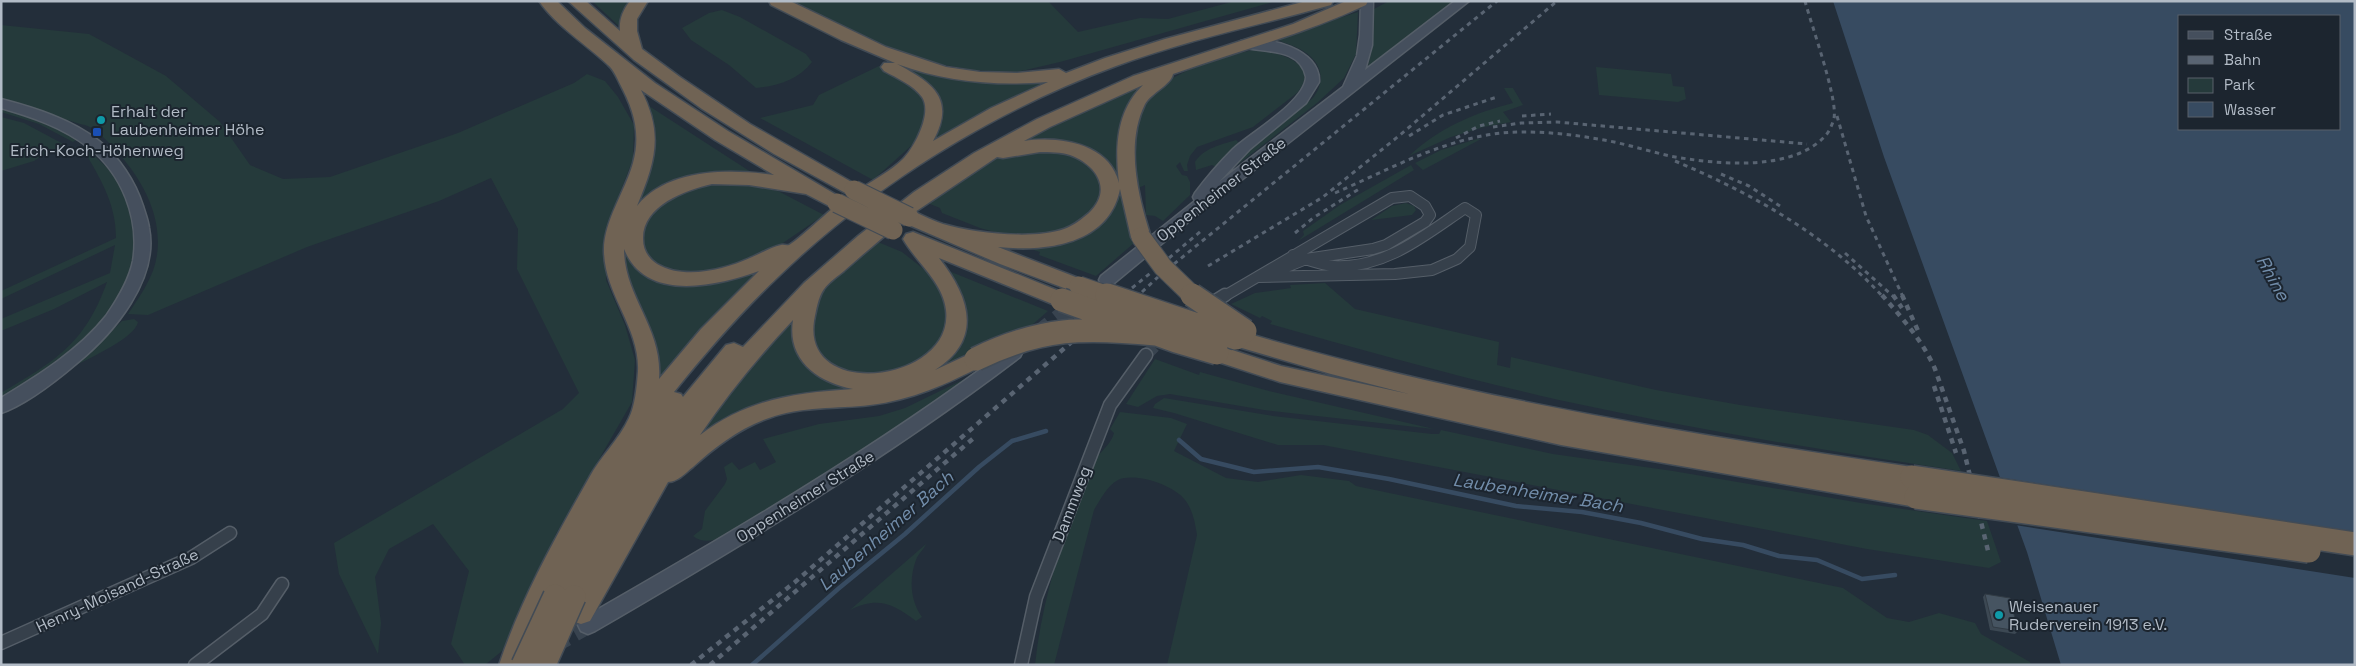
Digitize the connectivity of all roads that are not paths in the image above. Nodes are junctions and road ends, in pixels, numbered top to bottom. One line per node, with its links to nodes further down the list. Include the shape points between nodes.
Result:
1 (547, 1): 12 (highway)
2 (576, 1): 11 (highway)
3 (640, 1): 11 (highway, via 626,23)
4 (758, 1): 18 (highway, via 910,77 927,90 935,103 934,120 925,141)
5 (777, 1): 14 (highway, via 894,58 944,73 1013,79)
6 (1325, 1): 9 (highway)
7 (1463, 1): 15 (main road)
8 (1360, 2): 10 (highway); 15 (main road, via 1366,51 1355,79); 42 (highway, via 1204,48 1102,86 1002,135 911,191 818,266 711,377 645,468)
9 (1268, 18): 14 (highway, via 1182,39); 42 (highway, via 1132,64 1023,109 937,157 833,231 739,320 671,403 617,480)
10 (1246, 44): 13 (highway); 20 (main road, via 1276,47 1296,55 1310,68 1311,87 1298,102 1244,146)
11 (634, 51): 21 (highway, bridge, via 752,132 854,190)
12 (619, 66): 19 (highway, via 727,140); 35 (highway, via 641,107 647,139 614,251 617,274 648,354 648,383)
13 (1172, 68): 17 (highway, via 1075,107 1026,131); 31 (highway, bridge, via 1136,104 1128,127 1128,173 1134,212 1142,237 1162,267 1178,285)
14 (1084, 71): 18 (highway, via 993,114)
15 (1335, 100): 20 (main road, Oppenheimer Straße)
16 (1, 103): 34 (main road, via 78,130 109,158 128,184 136,202 144,237 140,271 114,317 81,351)
17 (986, 156): 21 (highway, via 1036,146 1078,151 1096,161 1106,173 1109,200 1089,225 1058,239 1019,242); 27 (highway, via 918,198)
18 (909, 163): 23 (highway)
19 (810, 188): 22 (highway, bridge); 23 (highway, via 745,178 692,182 654,201 640,217 632,236 636,252 644,264 658,273 685,278 737,270)
20 (1188, 214): 28 (main road, Oppenheimer Straße)
21 (939, 230): 31 (highway, bridge, via 1079,286)
22 (913, 239): 27 (highway, via 948,288 958,316 948,345 917,370 885,381 868,382 838,377 816,363 804,347 803,331 805,312); 30 (highway, bridge, via 1062,300)
23 (804, 240): 35 (highway, via 703,341)
24 (1297, 256): 24 (street, via 1386,245 1424,222 1430,215 1429,210 1410,196 1392,198); 25 (street, via 1313,272); 25 (street, via 1333,266 1374,262 1389,257 1465,208 1476,215 1470,247 1440,268 1413,273); 26 (street); 26 (street, via 1281,262)
25 (1327, 277): 26 (street)
26 (1258, 278): 29 (street)
27 (818, 280): 37 (highway, via 773,325 710,403)
28 (1107, 280)
29 (1217, 300)
30 (1156, 334): 36 (highway, bridge, via 1280,374 1561,436); 37 (highway, bridge, via 1088,328 1053,330 1024,338 931,382 911,388 872,396 795,403 743,419 699,446)
31 (1240, 335): 36 (highway, via 1281,352 1410,386)
32 (1014, 353): 43 (main road, Oppenheimer Straße, via 953,400 827,485)
33 (1146, 355): 50 (street, Dammweg, via 1110,405 1036,597)
34 (1, 406)
35 (639, 422): 42 (highway, via 574,521)
36 (1914, 487): 39 (highway, bridge); 40 (highway, bridge)
37 (647, 496): 42 (highway)
38 (230, 533): 44 (street, Henry-Moisand-Straße, via 191,558)
39 (2355, 544)
40 (2355, 558)
41 (282, 584): 45 (street, via 262,614)
42 (564, 597): 46 (highway, via 522,634); 47 (highway, bridge); 48 (highway, bridge); 49 (highway)
43 (588, 625)
44 (1, 643)
45 (195, 665)
46 (512, 665)
47 (523, 665)
48 (544, 665)
49 (554, 665)
50 (1021, 665)

